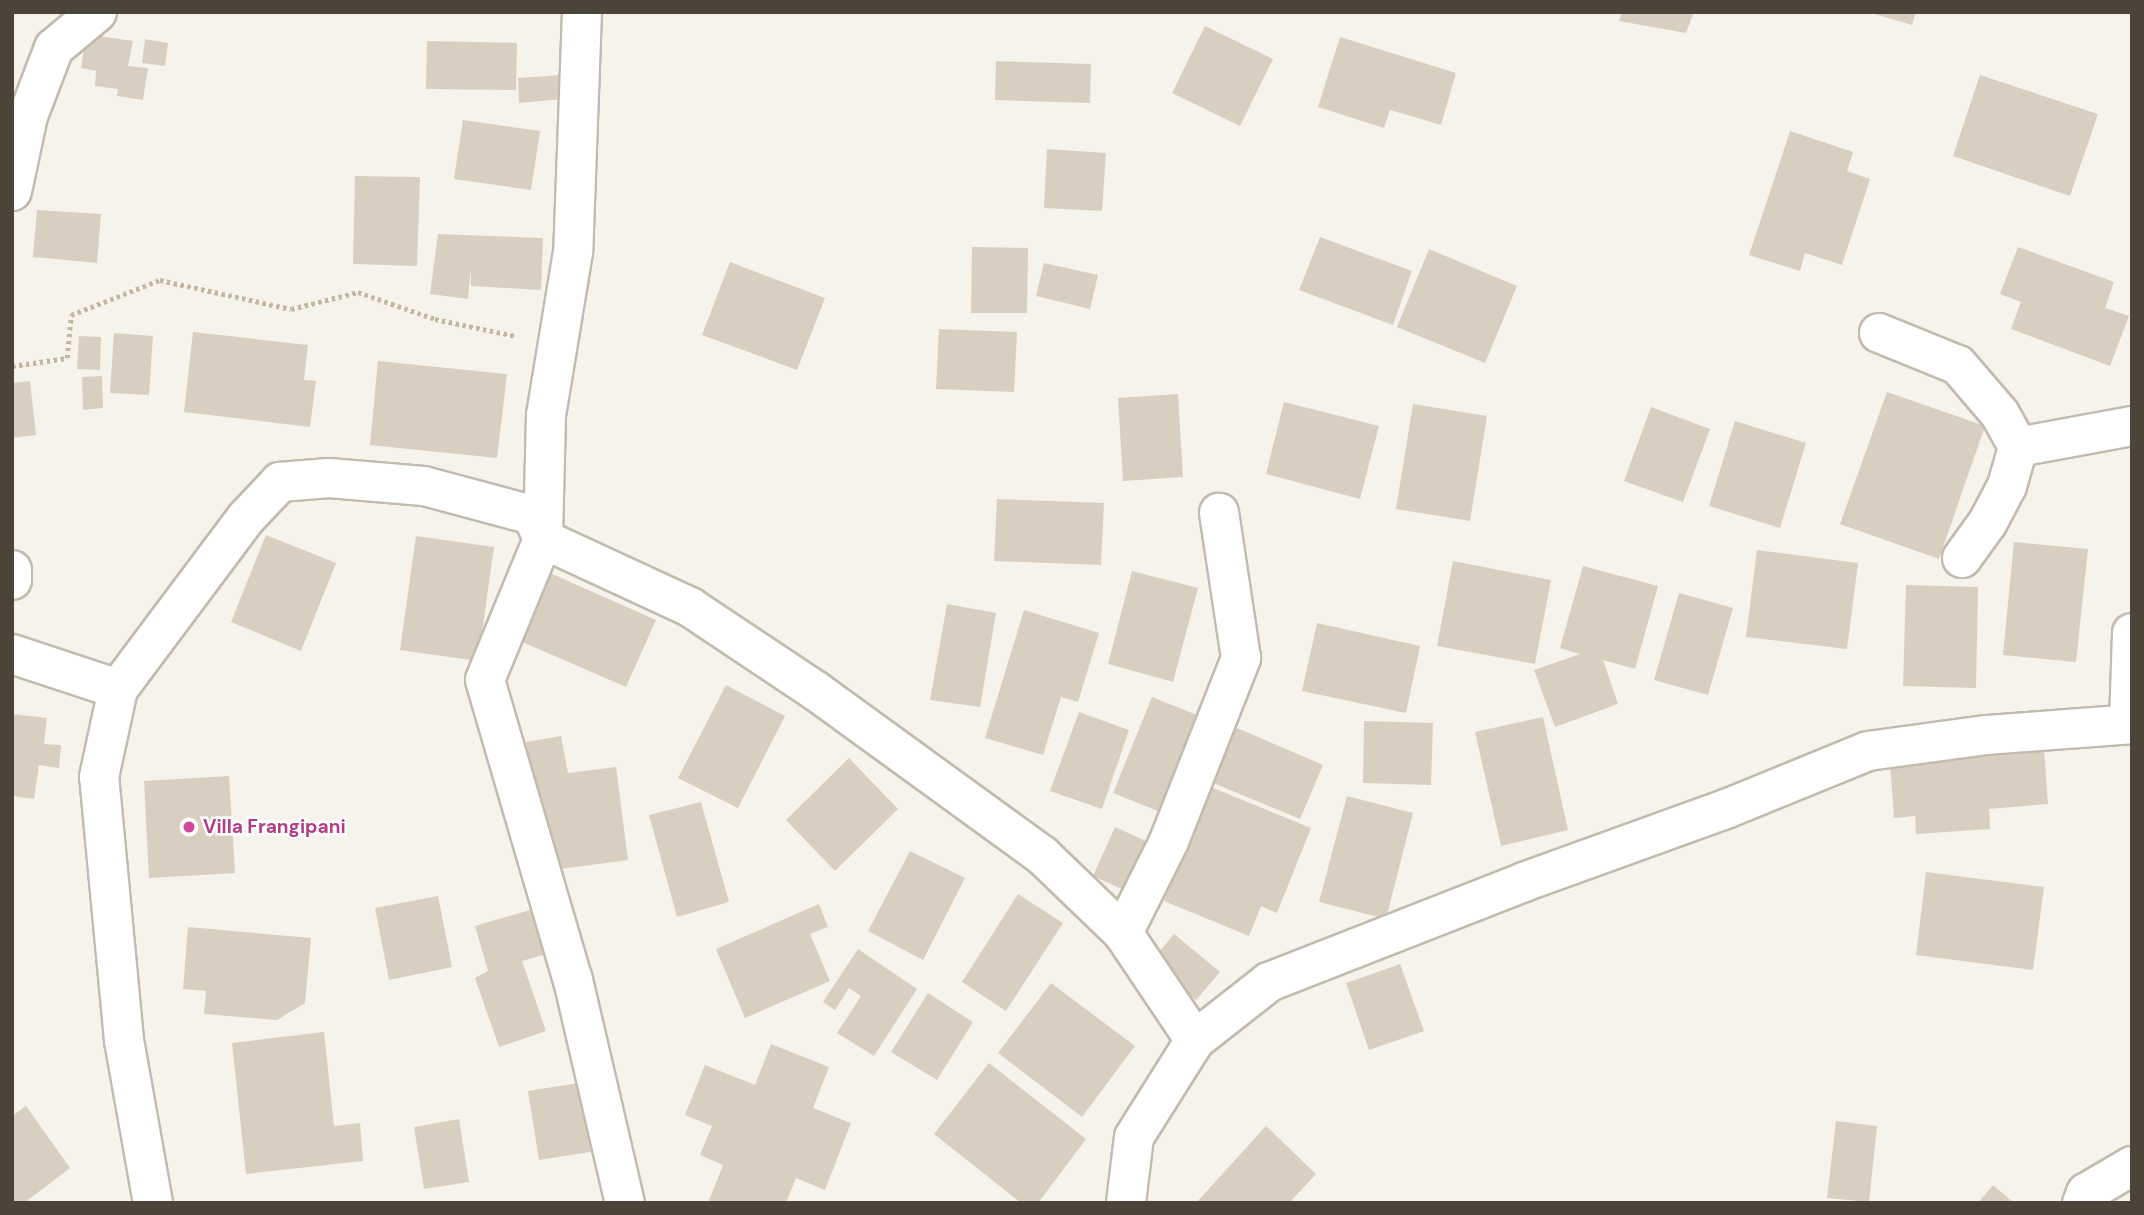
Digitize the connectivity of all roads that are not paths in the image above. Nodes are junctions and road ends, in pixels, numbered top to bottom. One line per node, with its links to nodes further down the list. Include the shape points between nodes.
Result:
1 (97, 12): 3 (street, via 54,48 28,116)
2 (582, 12): 8 (street, via 573,252 546,415)
3 (12, 191)
4 (1880, 333): 6 (street, via 1958,365 2000,414)
5 (2132, 426): 6 (street)
6 (2018, 447): 9 (street, via 2007,486 1989,522)
7 (1219, 513): 16 (street, via 1241,658 1169,841)
8 (542, 539): 14 (street, via 532,514 424,486 329,478 279,482 246,518); 16 (street, via 690,607 816,691 1042,855); 20 (street, via 485,680 573,980)
9 (1962, 558)
10 (12, 570): 11 (street)
11 (12, 580)
12 (2132, 633): 15 (street)
13 (12, 654): 14 (street)
14 (118, 689): 19 (street, via 99,777 124,1040)
15 (2130, 724): 17 (street, via 1987,734 1868,751 1269,982)
16 (1123, 933): 17 (street)
17 (1195, 1040): 21 (street, via 1134,1137)
18 (2132, 1166): 22 (street, via 2086,1192)
19 (153, 1203)
20 (625, 1203)
21 (1126, 1203)
22 (2082, 1203)

